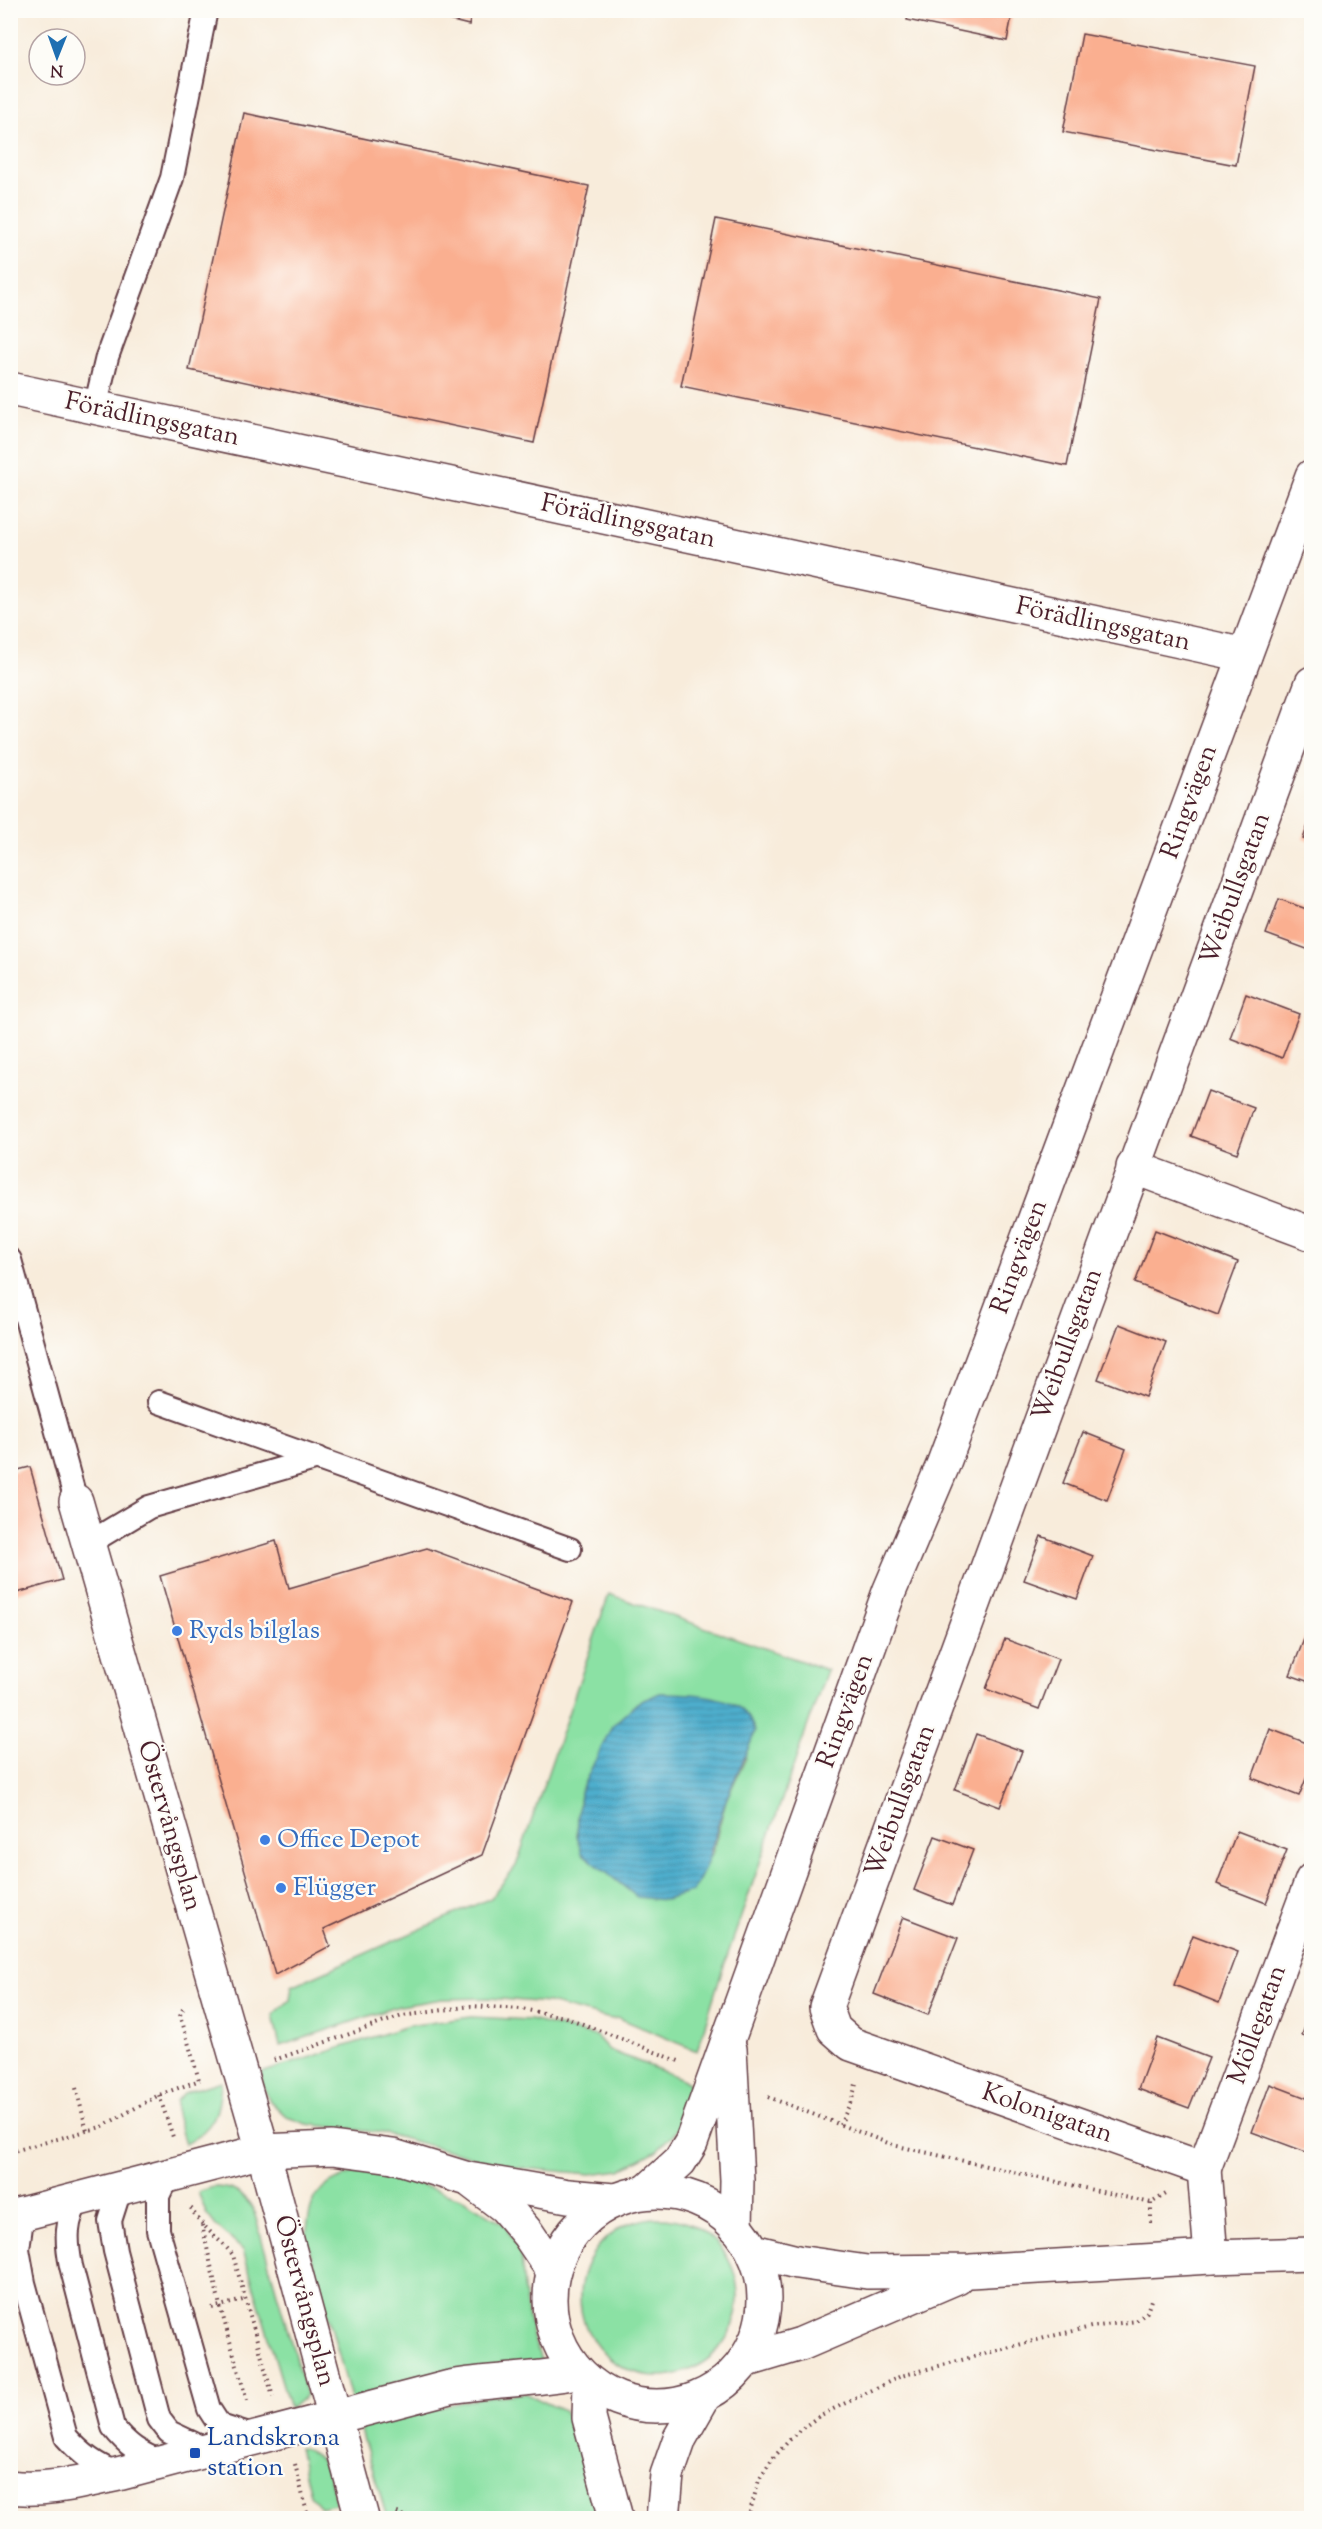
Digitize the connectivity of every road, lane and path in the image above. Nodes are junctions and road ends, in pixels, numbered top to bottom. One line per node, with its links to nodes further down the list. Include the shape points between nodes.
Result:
1 (206, 10): 3 (lane, via 172,178 107,357)
2 (10, 389): 3 (street, Förädlingsgatan)
3 (95, 408): 5 (street, Förädlingsgatan)
4 (1311, 476): 5 (street, Ringvägen)
5 (1245, 656): 17 (street, Ringvägen, via 942,1465 889,1592)
6 (1311, 683): 7 (street, Weibullsgatan)
7 (1132, 1167): 8 (street); 16 (street, Weibullsgatan)
8 (1311, 1234)
9 (10, 1260): 12 (lane)
10 (159, 1402): 11 (lane)
11 (318, 1458): 13 (lane, via 149,1507); 14 (lane)
12 (76, 1501): 13 (street, Östervångsplan)
13 (89, 1543): 19 (street, Östervångsplan)
14 (570, 1549)
15 (1311, 1880): 26 (street, Möllegatan)
16 (826, 2007): 26 (street, Kolonigatan, via 834,2029 851,2044)
17 (729, 2038): 30 (street, Ringvägen, via 691,2143 680,2161); 36 (street, Ringvägen)
18 (685, 2064): 19 (path, via 565,2016 471,2006 402,2016)
19 (238, 2070): 22 (path); 24 (street, Östervångsplan)
20 (76, 2088): 23 (path)
21 (758, 2094): 33 (path, via 893,2145)
22 (159, 2095): 23 (path); 27 (path)
23 (87, 2131): 25 (path)
24 (263, 2151): 27 (street); 28 (street, via 332,2148 393,2156); 46 (street, Östervångsplan)
25 (10, 2152)
26 (1204, 2169): 33 (path); 38 (street)
27 (175, 2173): 29 (street); 35 (path, via 191,2210); 47 (lane, via 158,2196 158,2230 208,2409 220,2426)
28 (468, 2179): 32 (street); 40 (street, via 505,2207)
29 (126, 2187): 31 (street); 48 (lane, via 117,2199 111,2221 113,2241 159,2419 169,2432)
30 (646, 2192): 32 (street, Ringvägen); 36 (street, Ringvägen, via 695,2199 717,2211)
31 (79, 2199): 34 (street); 49 (lane, via 71,2212 66,2240 113,2427 138,2453)
32 (614, 2200): 40 (street, Ringvägen, via 576,2229 559,2253)
33 (1151, 2203): 39 (path)
34 (18, 2215): 50 (lane, via 18,2250 24,2283 66,2437 96,2465)
35 (202, 2224): 45 (path, via 220,2306); 47 (path, via 234,2255)
36 (744, 2239): 41 (street, via 797,2262 867,2272); 42 (street, Ringvägen, via 762,2279 764,2307 758,2336)
37 (1311, 2254): 38 (street)
38 (1211, 2257): 39 (street)
39 (1150, 2261): 41 (street); 56 (path, via 1152,2300 1137,2321 1052,2336 902,2376 819,2416 774,2457 759,2480)
40 (553, 2271): 43 (street, Ringvägen, via 549,2307 558,2342)
41 (970, 2271): 42 (street, via 801,2344)
42 (744, 2361): 44 (street, Ringvägen)
43 (584, 2378): 44 (street, Ringvägen, via 620,2400 653,2406); 46 (street, Östervångsplan, via 493,2380); 54 (street, via 589,2418)
44 (704, 2396): 55 (street, Ringvägen, via 680,2438 670,2466)
45 (248, 2402)
46 (335, 2416): 47 (street, Östervångsplan); 53 (street, Östervångsplan)
47 (268, 2434): 48 (street, Östervångsplan); 52 (path, via 293,2459)
48 (207, 2450): 49 (street, Östervångsplan)
49 (161, 2462): 50 (street, Östervångsplan)
50 (118, 2474): 51 (street, Östervångsplan, via 25,2489)
51 (10, 2487)
52 (308, 2517)
53 (362, 2518)
54 (616, 2518)
55 (663, 2518)
56 (748, 2518)

